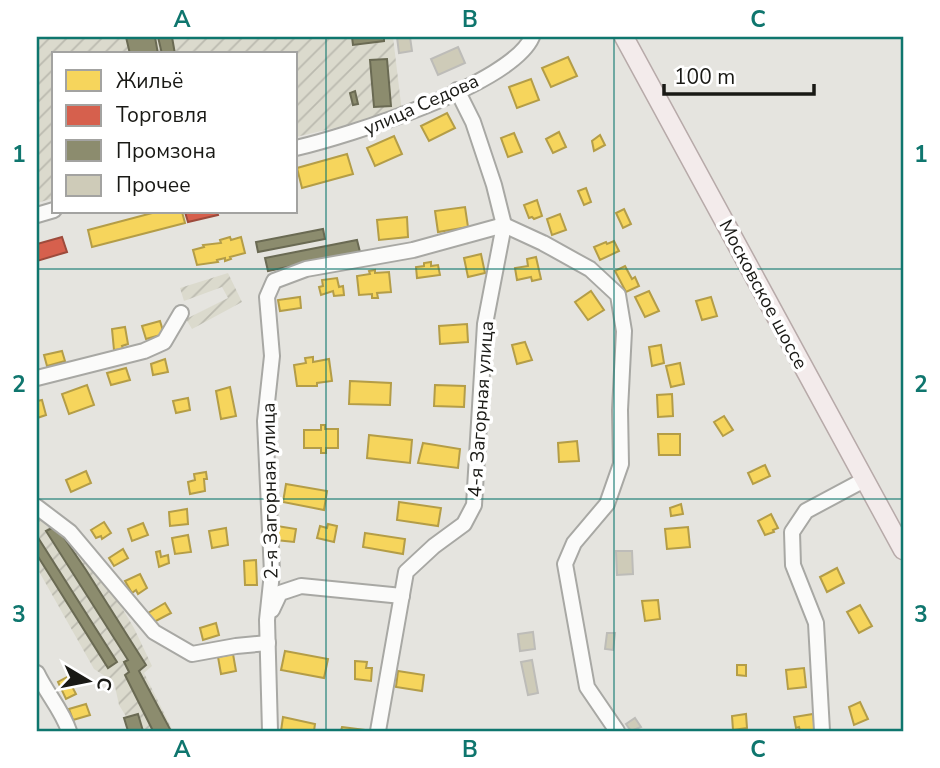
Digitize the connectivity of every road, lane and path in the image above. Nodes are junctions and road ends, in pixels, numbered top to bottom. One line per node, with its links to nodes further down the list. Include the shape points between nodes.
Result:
1 (532, 37): 3 (street, улица Седова, via 515,59)
2 (624, 37): 8 (main road, Московское шоссе)
3 (457, 90): 4 (street, улица Седова, via 383,123); 5 (street, 4-я Загорная улица, via 473,122)
4 (298, 147)
5 (504, 225): 11 (street, 4-я Загорная улица, via 485,324 474,505 464,524 406,572); 12 (street, 2-я Загорная улица, via 413,250 306,269 274,281 267,298 272,356 265,421 272,573); 18 (street, via 590,269 618,295 624,331 621,464 607,504 574,543 565,564 587,687)
6 (181, 313): 7 (street, via 164,342)
7 (37, 378)
8 (864, 480): 10 (main road, Московское шоссе); 19 (street, via 806,511 792,533 793,565 816,622)
9 (37, 507): 13 (street, via 70,532 154,632 192,654)
10 (903, 550)
11 (402, 596): 12 (street, via 301,586 280,593); 17 (street, 4-я Загорная улица)
12 (267, 620): 13 (street, 2-я Загорная улица)
13 (268, 643): 16 (street, 2-я Загорная улица)
14 (37, 673): 15 (street)
15 (69, 731)
16 (270, 731)
17 (378, 731)
18 (617, 731)
19 (822, 731)

